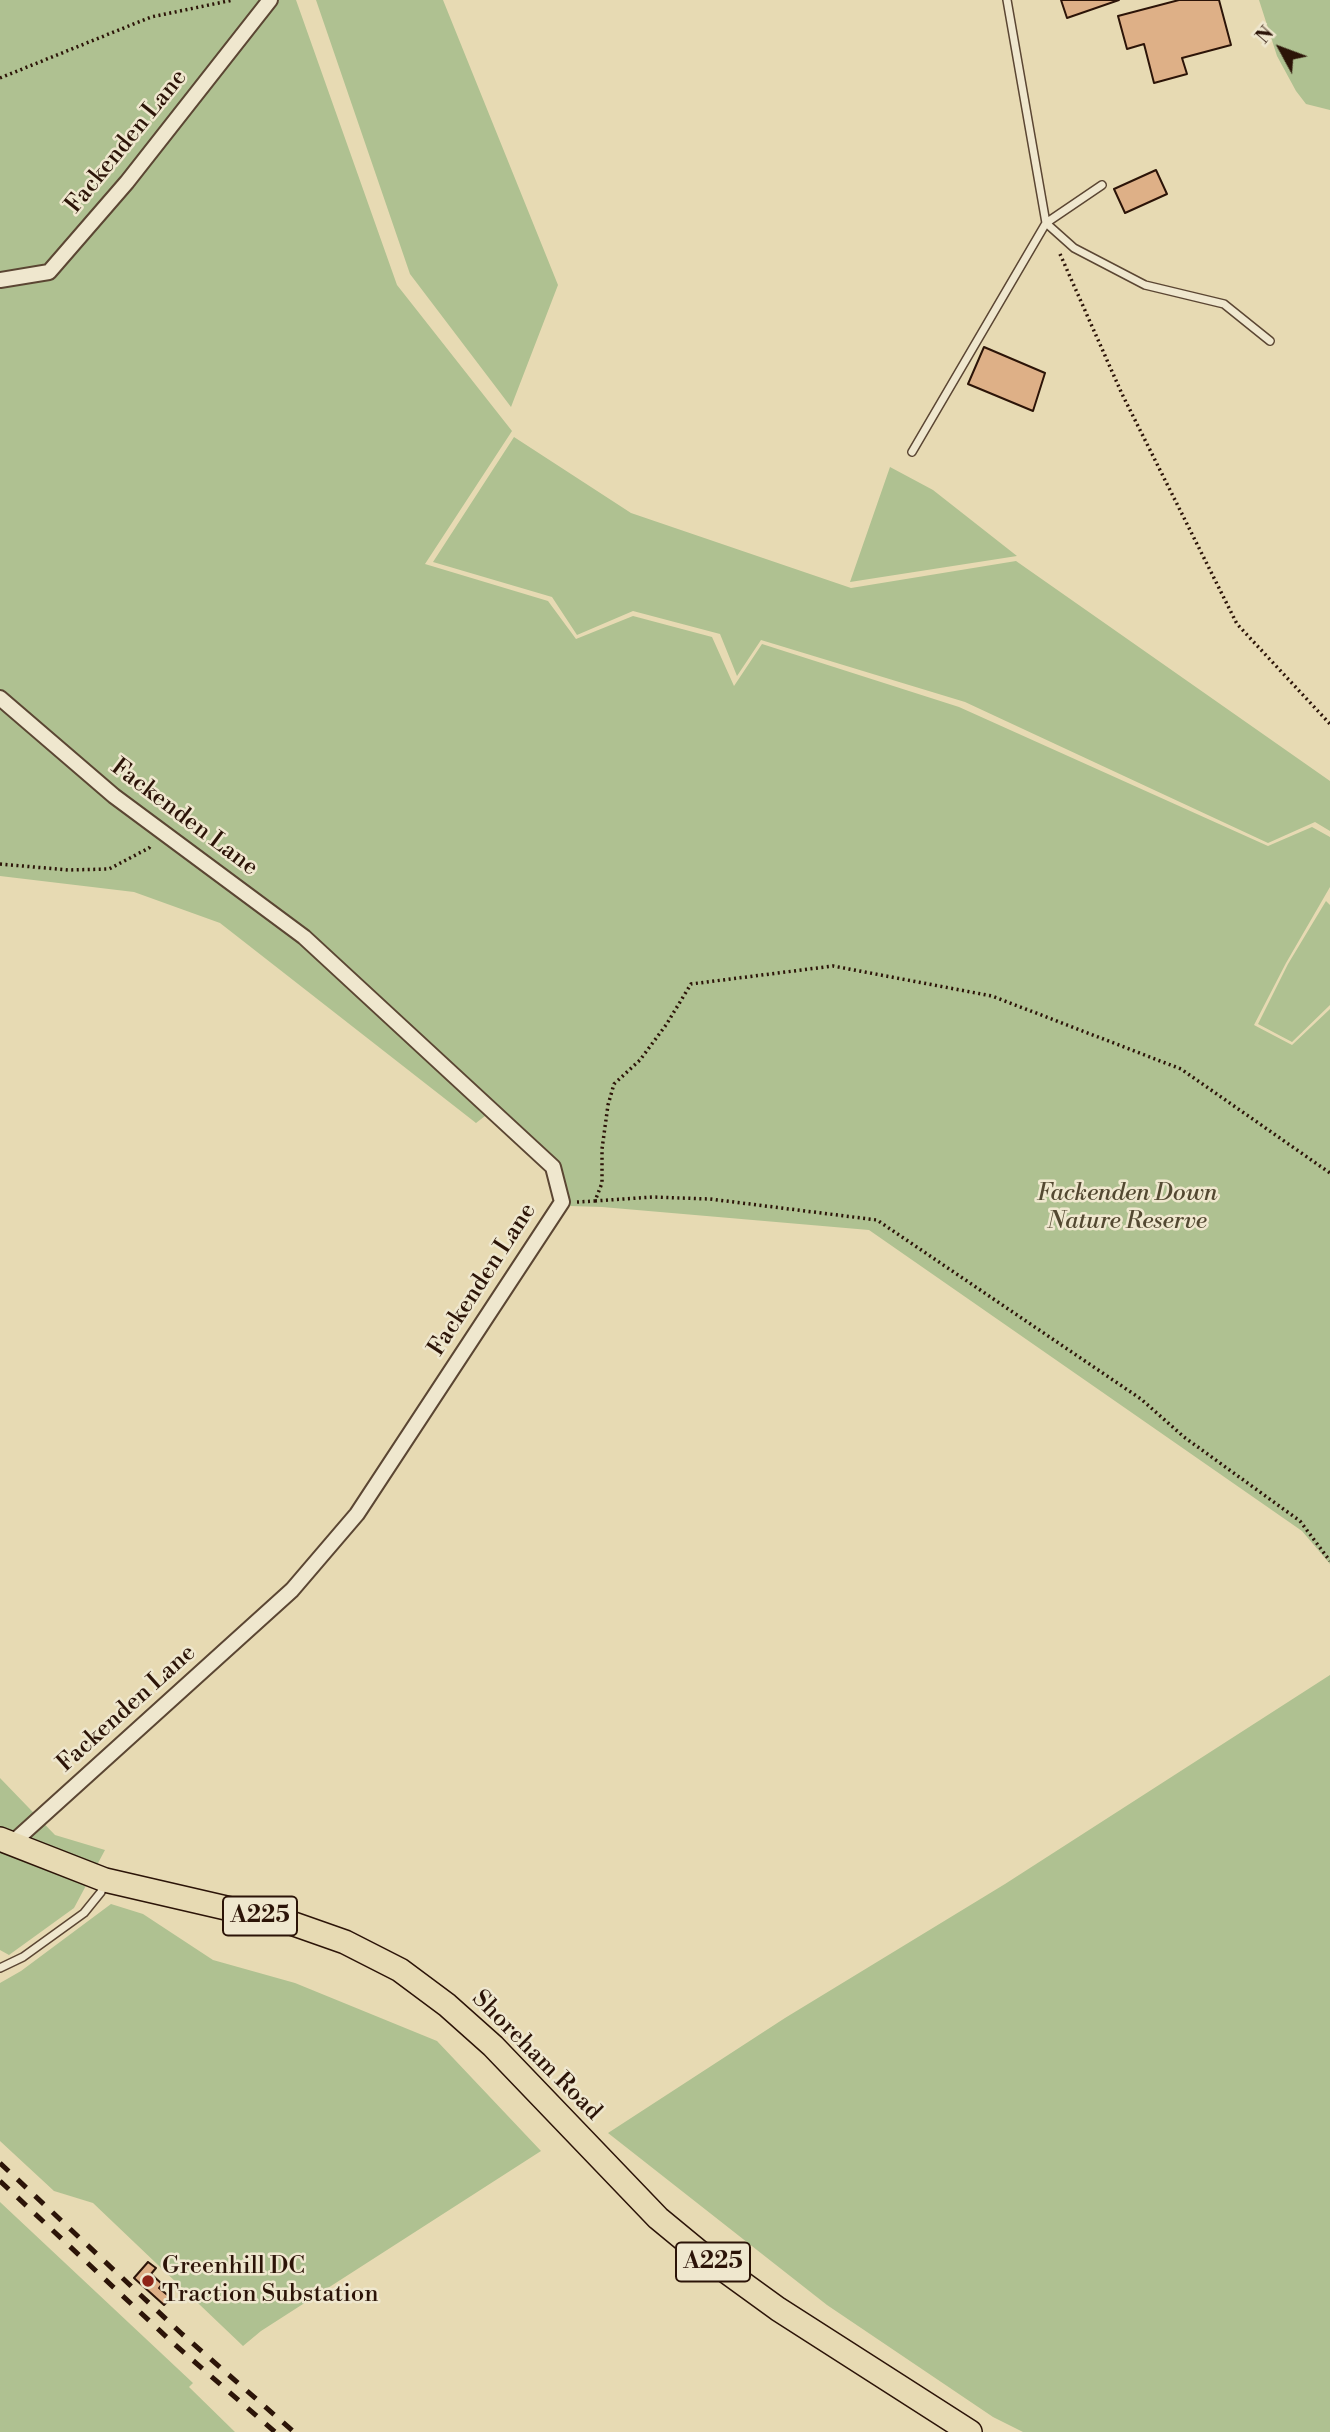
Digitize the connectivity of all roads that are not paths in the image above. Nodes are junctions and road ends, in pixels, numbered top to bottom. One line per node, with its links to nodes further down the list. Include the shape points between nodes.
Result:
1 (270, 0): 5 (street, Fackenden Lane, via 127,182 49,272)
2 (1007, 0): 4 (lane)
3 (1102, 185): 4 (lane)
4 (1046, 223): 6 (lane, via 1074,248 1145,285 1224,304); 7 (lane)
5 (0, 280)
6 (1270, 341)
7 (912, 452)
8 (0, 698): 9 (street, Fackenden Lane, via 114,796 304,937 553,1167 562,1202 357,1514 309,1571)
9 (5, 1842): 10 (main road, Shoreham Road / A225)
10 (105, 1880): 11 (lane, via 84,1913); 12 (main road, Shoreham Road / A225, via 291,1923 345,1942 400,1970 493,2046 658,2218 698,2251 778,2309)
11 (0, 1968)
12 (970, 2432)

